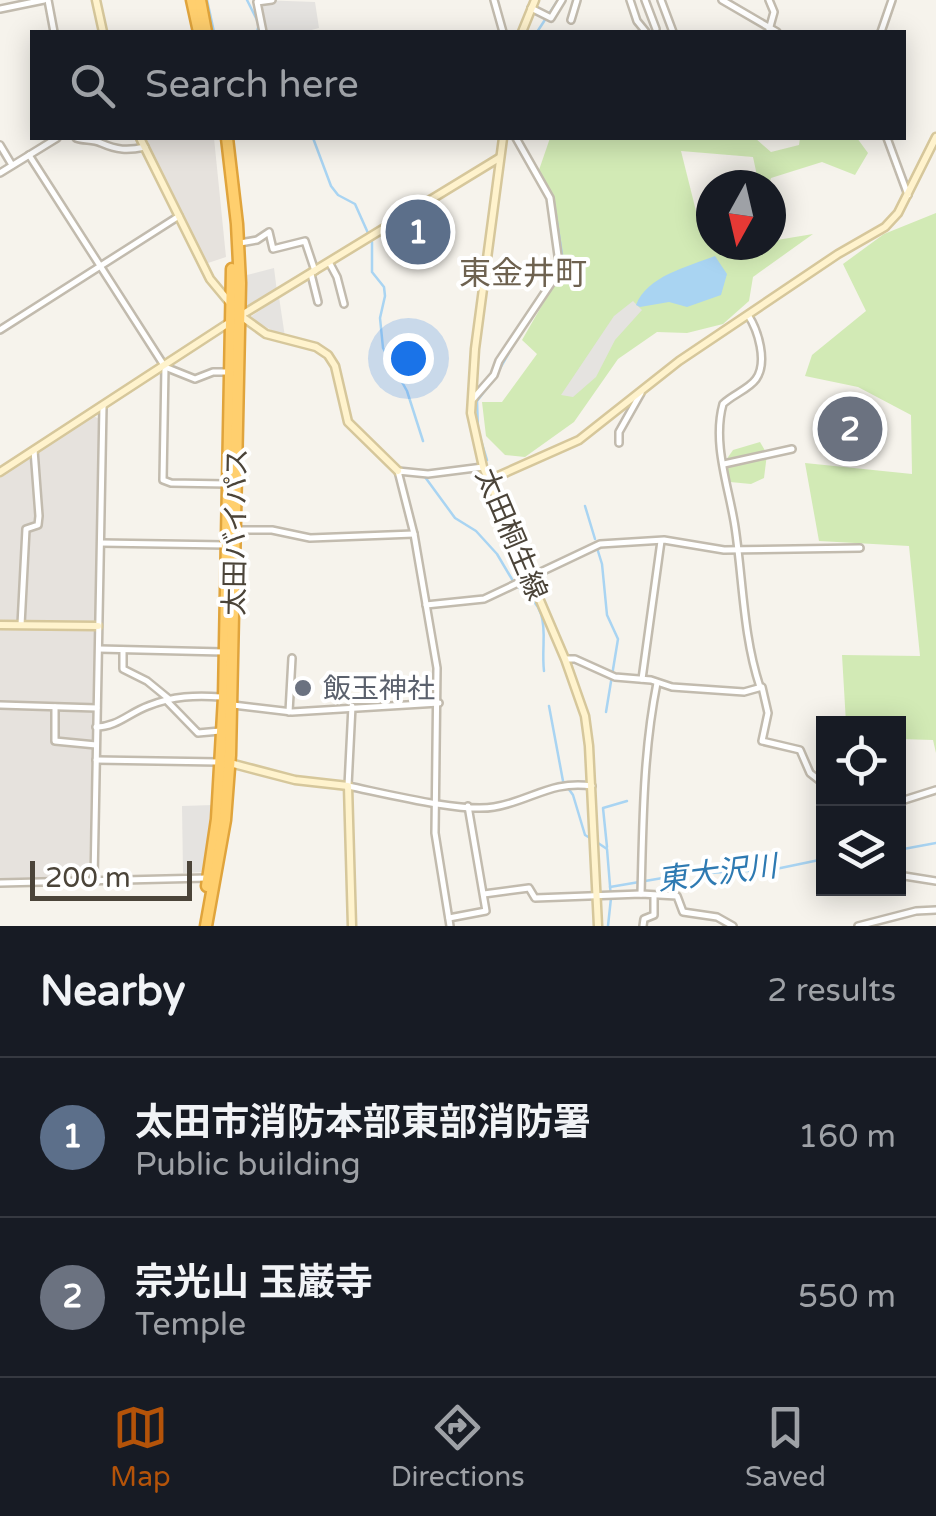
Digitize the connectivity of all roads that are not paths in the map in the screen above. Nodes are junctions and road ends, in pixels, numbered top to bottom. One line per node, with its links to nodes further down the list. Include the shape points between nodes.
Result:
1 (46, 0): 15 (street); 18 (street)
2 (96, 0): 19 (street)
3 (196, 0): 20 (highway)
4 (272, 0): 21 (street, via 257,2)
5 (494, 0): 22 (street)
6 (562, 0): 14 (street, via 551,18)
7 (578, 0): 16 (street)
8 (630, 0): 24 (street)
9 (644, 0): 17 (street)
10 (661, 0): 25 (street)
11 (722, 0): 26 (street)
12 (769, 0): 26 (street)
13 (892, 0): 27 (street)
14 (533, 4): 23 (street)
15 (0, 9)
16 (571, 20)
17 (656, 29)
18 (54, 30)
19 (103, 30)
20 (203, 30)
21 (262, 30)
22 (502, 30)
23 (523, 30)
24 (644, 30)
25 (672, 30)
26 (769, 30)
27 (881, 30)
28 (936, 137): 43 (street)
29 (53, 140): 39 (street)
30 (97, 140): 38 (street, via 110,149)
31 (141, 140): 38 (street)
32 (223, 140): 45 (highway, 太田バイパス)
33 (223, 140): 51 (highway, 太田バイパス)
34 (503, 140): 57 (street, 太田桐生線)
35 (517, 140): 57 (street, via 550,198 560,270)
36 (888, 140): 43 (street)
37 (0, 145): 41 (street)
38 (145, 148): 44 (street)
39 (29, 155): 41 (street); 47 (street)
40 (498, 158): 46 (street)
41 (12, 166): 42 (street)
42 (0, 173)
43 (908, 195): 52 (street, via 885,227)
44 (179, 216): 47 (street); 51 (street)
45 (238, 244): 48 (street, via 269,232 272,249 306,241); 51 (highway, 太田バイパス)
46 (329, 262): 48 (street); 50 (street)
47 (100, 266): 53 (street); 54 (street)
48 (313, 273): 49 (street); 51 (street)
49 (318, 302)
50 (344, 304)
51 (237, 315): 54 (street); 55 (highway, 太田バイパス); 64 (street, via 266,334 328,355 348,422); 68 (highway, 太田バイパス)
52 (748, 315): 56 (street); 62 (street, via 759,340 759,371 722,407)
53 (0, 330)
54 (164, 367): 55 (street, via 195,380); 58 (street); 67 (street, via 163,480)
55 (232, 372): 67 (highway, 太田バイパス)
56 (644, 387): 59 (street); 66 (street, via 572,444)
57 (471, 401): 63 (street, 太田桐生線)
58 (104, 406): 60 (street); 71 (street)
59 (619, 444)
60 (34, 450): 65 (street); 78 (street, via 39,516 38,525 26,529)
61 (792, 450): 62 (street)
62 (724, 464): 74 (street)
63 (484, 468): 64 (street); 66 (street, 太田桐生線)
64 (398, 471): 69 (street)
65 (0, 472)
66 (488, 480): 75 (street, 太田桐生線)
67 (229, 484): 72 (highway, 太田バイパス)
68 (236, 530): 69 (street, via 310,538); 89 (highway, 太田バイパス)
69 (414, 534): 76 (street)
70 (661, 541): 74 (street); 75 (street, via 596,545); 85 (street)
71 (100, 543): 72 (street); 79 (street)
72 (228, 545): 82 (highway, 太田バイパス)
73 (860, 548): 74 (street)
74 (736, 550): 87 (street)
75 (530, 578): 76 (street, via 484,599); 84 (street, 太田桐生線)
76 (426, 605): 90 (street)
77 (0, 625): 78 (street)
78 (21, 625): 79 (street)
79 (98, 626): 80 (street)
80 (98, 650): 81 (street); 94 (street)
81 (123, 650): 82 (street); 88 (street, via 123,669)
82 (226, 652): 89 (highway, 太田バイパス)
83 (292, 658): 95 (street)
84 (565, 659): 85 (street); 103 (street, 太田桐生線, via 585,716)
85 (642, 679): 86 (street)
86 (657, 682): 87 (street, via 731,692); 114 (street, via 642,787)
87 (760, 687): 101 (street, via 768,713 762,741 800,750)
88 (167, 699): 89 (street); 96 (street, via 110,727); 97 (street, via 198,733)
89 (228, 701): 95 (street); 97 (highway, 太田バイパス); 100 (highway, 太田バイパス)
90 (439, 703): 93 (street); 106 (street)
91 (0, 705): 92 (street)
92 (56, 706): 94 (street); 98 (street, via 55,742)
93 (352, 706): 95 (street); 102 (street)
94 (96, 708): 96 (street)
95 (289, 712)
96 (96, 727): 98 (street)
97 (223, 730): 100 (highway, 太田バイパス)
98 (96, 745): 99 (street)
99 (96, 760): 100 (street); 110 (street)
100 (225, 762): 102 (street); 109 (highway, 太田バイパス); 119 (highway, 太田バイパス, via 225,820)
101 (816, 778)
102 (348, 786): 106 (street); 120 (street)
103 (592, 786): 107 (street, via 564,784 494,808); 115 (street, 太田桐生線)
104 (936, 790): 105 (street)
105 (906, 799)
106 (435, 802): 107 (street); 118 (street)
107 (468, 806): 113 (street)
108 (906, 876): 111 (street)
109 (209, 878): 110 (street); 119 (highway, 太田バイパス)
110 (94, 880): 112 (street)
111 (936, 882)
112 (0, 883)
113 (484, 894): 115 (street, via 528,888 534,898); 118 (street, via 486,911)
114 (642, 894): 115 (street); 116 (street)
115 (597, 895): 122 (street, 太田桐生線)
116 (654, 895): 123 (street, via 654,915); 124 (street, via 676,896 683,912)
117 (936, 910): 125 (street)
118 (448, 918): 121 (street)
119 (203, 926)
120 (352, 926)
121 (450, 926)
122 (598, 926)
123 (643, 926)
124 (733, 926)
125 (858, 926)

